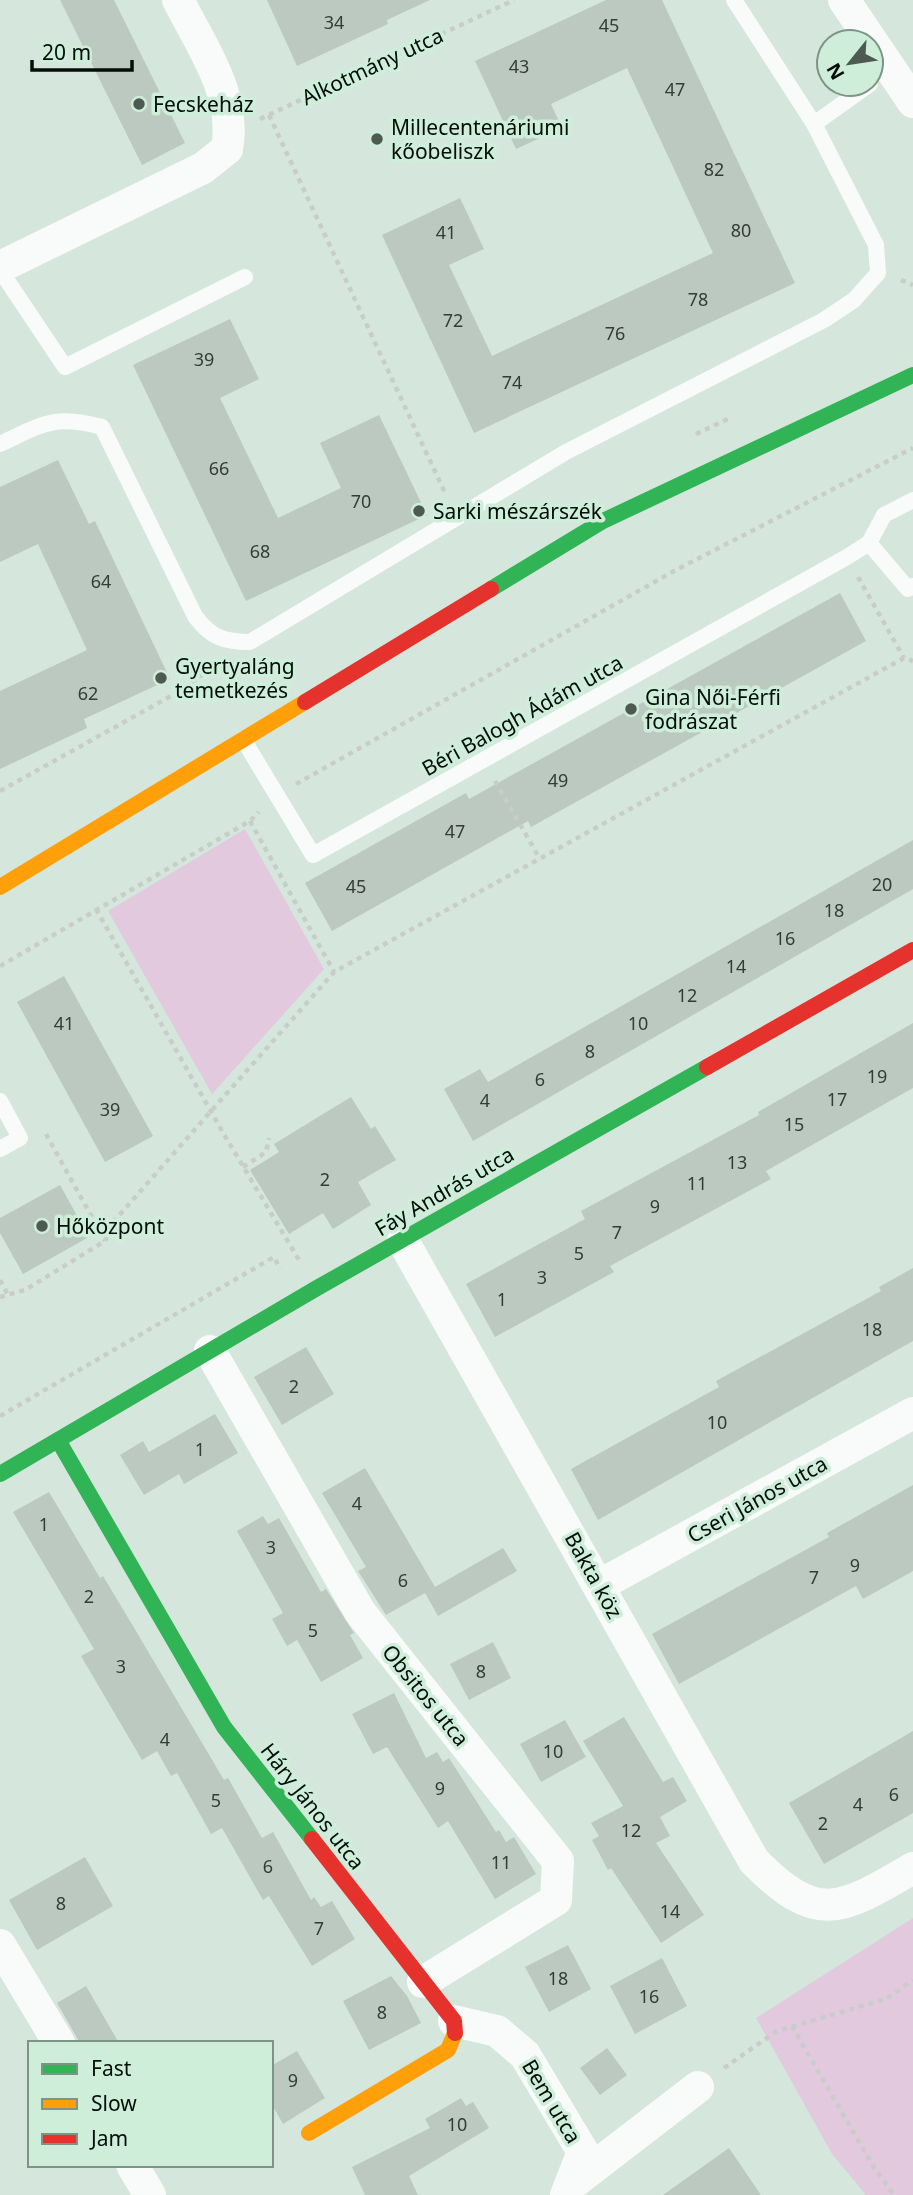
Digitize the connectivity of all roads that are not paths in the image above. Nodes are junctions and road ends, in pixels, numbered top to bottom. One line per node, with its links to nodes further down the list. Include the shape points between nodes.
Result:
1 (178, 0): 7 (street, via 226,94 227,149 203,167)
2 (734, 0): 6 (lane)
3 (844, 0): 4 (street)
4 (886, 72): 5 (street); 6 (lane)
5 (913, 103)
6 (814, 124): 10 (lane, via 876,245 878,273 854,300 824,320 566,452 250,642 229,642 209,634 195,615 102,427 71,419 49,421)
7 (0, 269): 8 (lane, via 65,368)
8 (244, 277)
9 (913, 375): 14 (street, via 603,521)
10 (0, 444)
11 (913, 499): 12 (lane, Béri Balogh Ádám utca, via 884,515)
12 (869, 543): 13 (lane, via 908,589); 14 (lane, Béri Balogh Ádám utca, via 313,855)
13 (913, 586)
14 (243, 739): 15 (street)
15 (0, 887)
16 (913, 950): 19 (street, Fáy András utca)
17 (0, 1101): 18 (lane, via 20,1138)
18 (0, 1149)
19 (403, 1241): 20 (street, Fáy András utca); 24 (street, Bakta köz)
20 (210, 1351): 22 (street, Fáy András utca); 27 (street, Obsitos utca, via 360,1612 558,1861 556,1900)
21 (913, 1413): 24 (street, Cseri János utca)
22 (58, 1440): 23 (street, Fáy András utca); 27 (street, Háry János utca, via 224,1727)
23 (0, 1474)
24 (600, 1584): 25 (street, Bakta köz, via 754,1861 778,1886 820,1906 845,1904)
25 (913, 1868)
26 (0, 1945): 29 (street)
27 (423, 1982): 28 (street, Háry János utca)
28 (454, 2021): 31 (street, via 456,2036 448,2050); 33 (street, Bem utca, via 497,2031 525,2055 583,2151)
29 (58, 2041)
30 (698, 2087): 33 (street, Bem utca)
31 (309, 2133)
32 (133, 2167): 34 (street)
33 (569, 2189)
34 (149, 2195)

